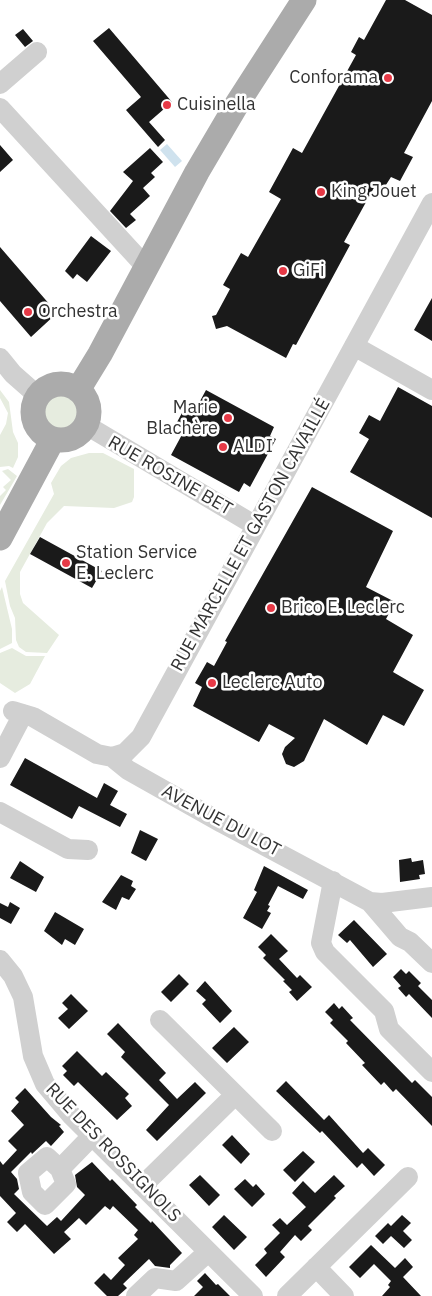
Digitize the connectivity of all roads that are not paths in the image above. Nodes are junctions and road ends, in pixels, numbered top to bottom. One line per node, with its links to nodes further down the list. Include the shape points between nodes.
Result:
1 (304, 0): 6 (main road, via 237,104)
2 (37, 52): 3 (street)
3 (0, 84)
4 (0, 108): 6 (street)
5 (432, 203): 7 (street, RUE MARCELLE ET GASTON CAVAILLÉ)
6 (146, 267): 9 (main road)
7 (354, 346): 10 (street); 14 (street, RUE MARCELLE ET GASTON CAVAILLÉ)
8 (0, 358): 11 (street, via 12,374)
9 (78, 390): 11 (main road, via 70,386 53,386); 12 (main road, via 89,409)
10 (432, 390)
11 (38, 396): 13 (main road, via 34,404 35,421 39,429)
12 (86, 424): 13 (main road, via 72,438); 14 (street, RUE ROSINE BET)
13 (53, 439): 15 (main road)
14 (256, 526): 18 (street, RUE MARCELLE ET GASTON CAVAILLÉ, via 141,737 125,754)
15 (0, 538)
16 (9, 709): 17 (street); 18 (street, via 33,717 97,754)
17 (0, 758)
18 (112, 758): 21 (street, AVENUE DU LOT, via 222,823)
19 (0, 812): 20 (street, via 68,849)
20 (88, 850)
21 (333, 881): 23 (street, AVENUE DU LOT); 27 (street, via 321,943 325,952 384,1011 388,1029)
22 (432, 897): 23 (street)
23 (370, 902): 25 (street, via 400,937)
24 (0, 960): 30 (street, RUE DES ROSSIGNOLS, via 23,997 33,1056 45,1084)
25 (432, 963)
26 (160, 1020): 28 (street)
27 (432, 1072)
28 (235, 1095): 29 (street); 33 (street)
29 (272, 1132)
30 (92, 1136): 31 (street); 33 (street, RUE DES ROSSIGNOLS)
31 (60, 1169)
32 (408, 1177): 35 (street)
33 (142, 1186): 34 (street, RUE DES ROSSIGNOLS)
34 (208, 1252): 36 (street); 38 (street, RUE DES ROSSIGNOLS)
35 (316, 1267): 39 (street); 40 (street)
36 (178, 1289): 37 (street, via 155,1278)
37 (136, 1296)
38 (253, 1296)
39 (287, 1296)
40 (344, 1296)

